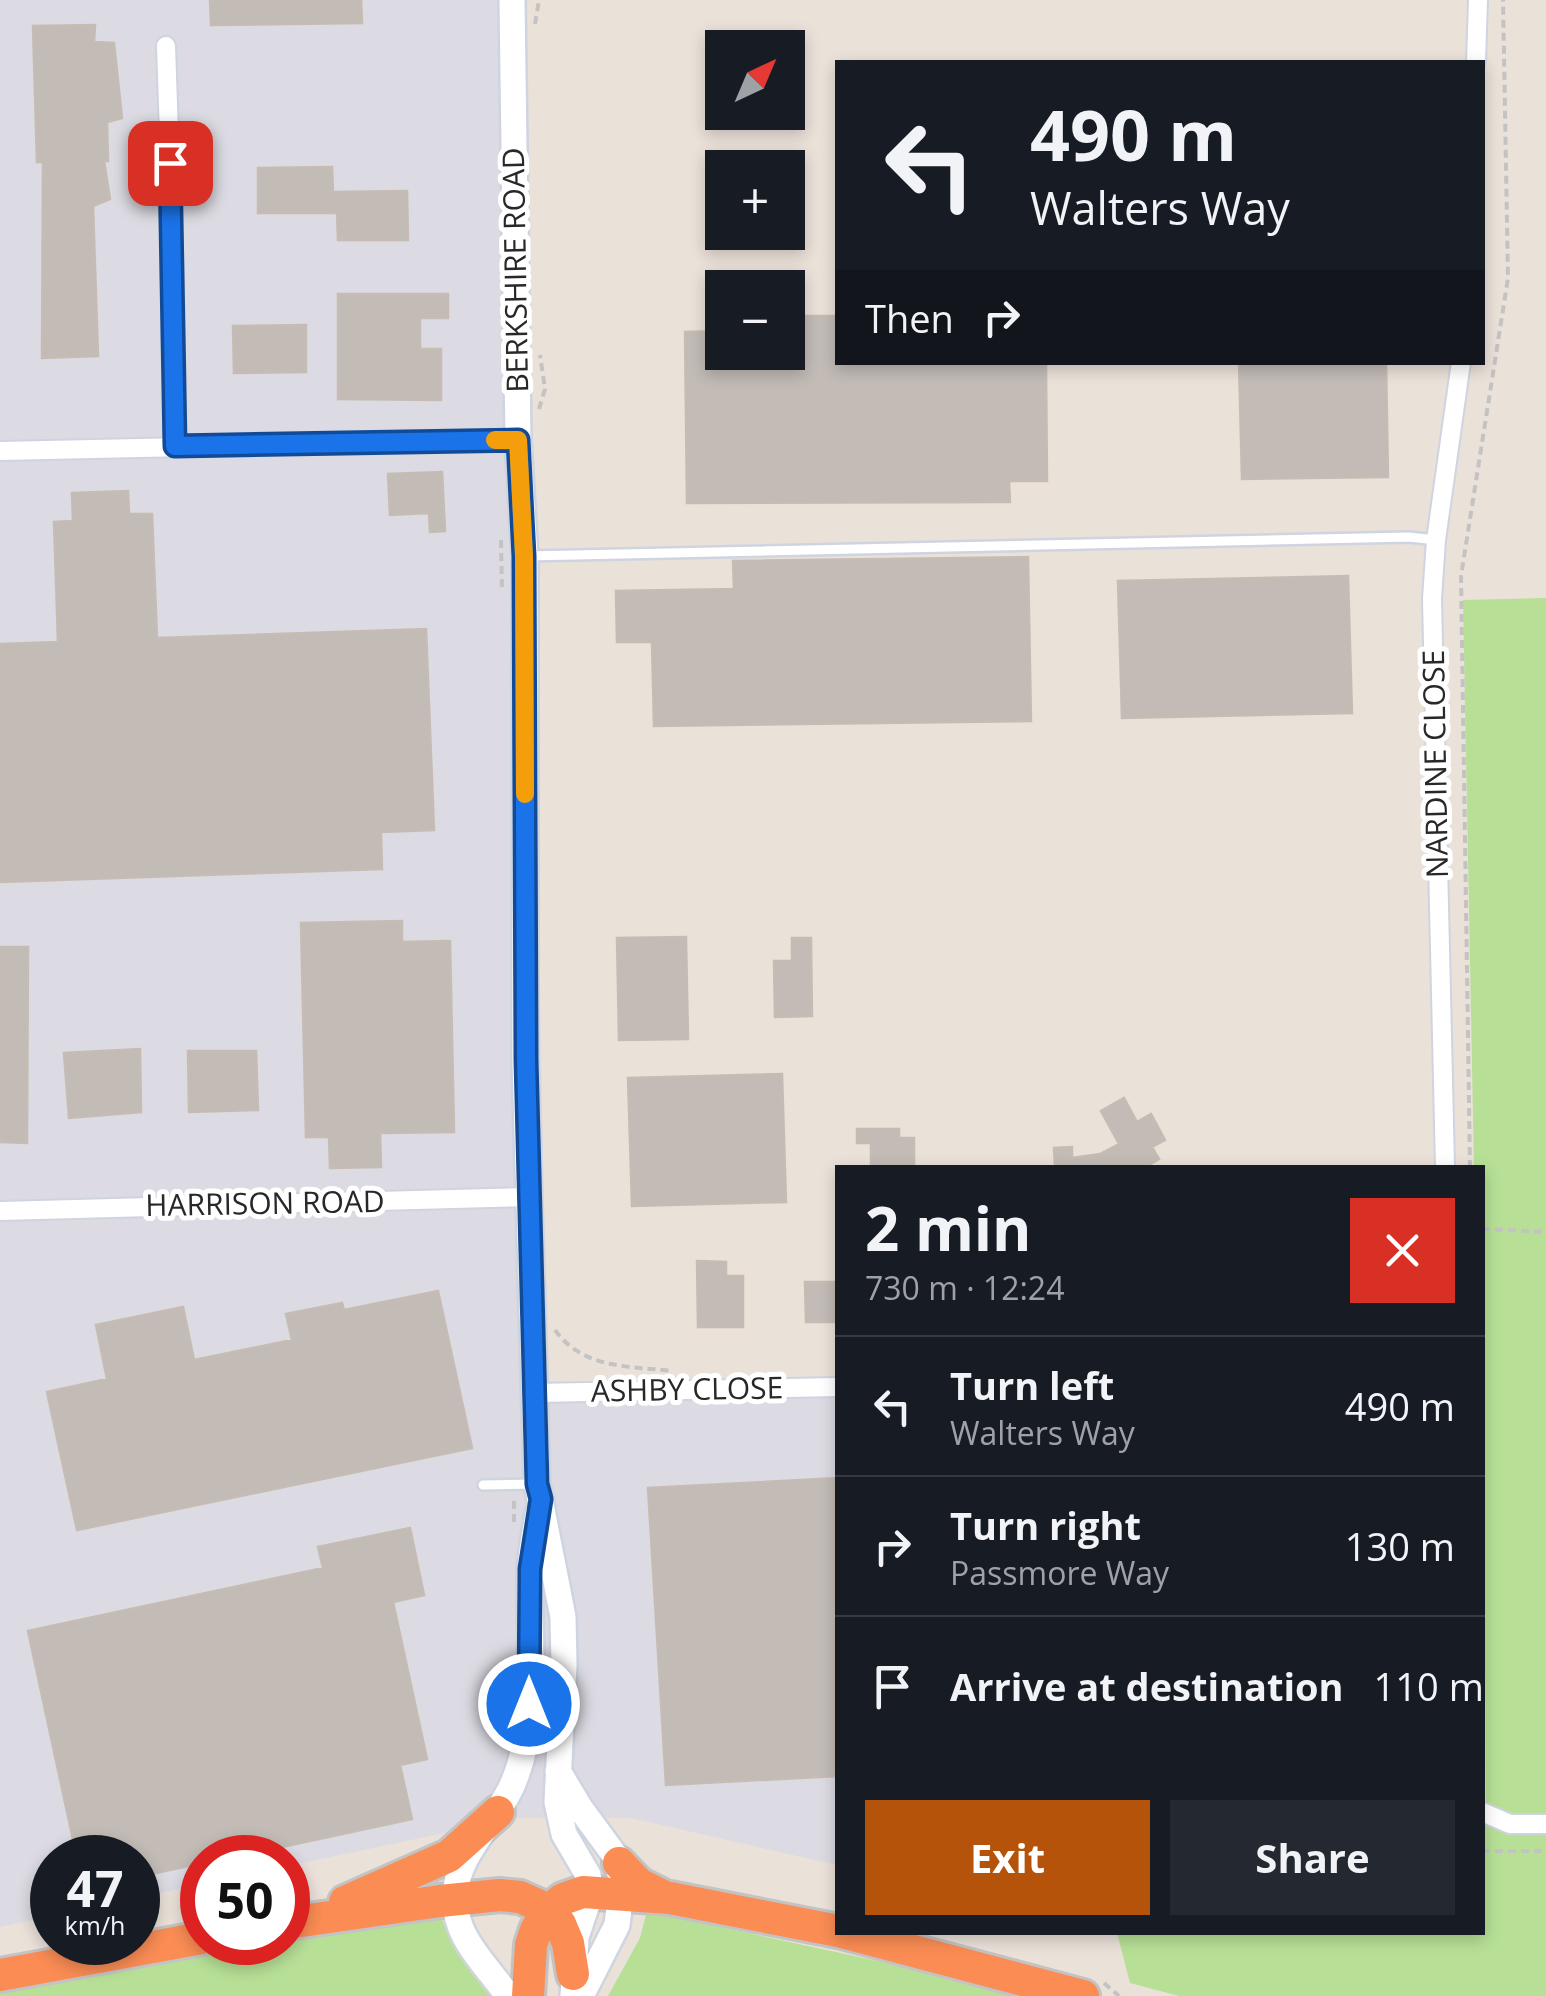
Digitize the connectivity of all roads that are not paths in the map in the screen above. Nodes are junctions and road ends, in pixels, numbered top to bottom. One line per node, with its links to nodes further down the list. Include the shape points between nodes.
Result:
1 (512, 0): 6 (main road, BERKSHIRE ROAD)
2 (1478, 0): 4 (street)
3 (166, 46): 7 (street)
4 (1476, 60)
5 (1461, 365): 9 (street, NARDINE CLOSE)
6 (518, 440): 7 (street); 10 (main road, BERKSHIRE ROAD)
7 (175, 446): 8 (street)
8 (0, 451)
9 (1436, 540): 10 (lane); 11 (street, NARDINE CLOSE)
10 (524, 556): 12 (main road, BERKSHIRE ROAD)
11 (1445, 1165)
12 (530, 1197): 13 (street, HARRISON ROAD); 15 (main road, BERKSHIRE ROAD)
13 (0, 1211)
14 (835, 1387): 15 (street, ASHBY CLOSE)
15 (536, 1393): 17 (main road, BERKSHIRE ROAD)
16 (483, 1485): 17 (lane)
17 (539, 1491): 18 (main road, BERKSHIRE ROAD, via 562,1617); 19 (main road, BERKSHIRE ROAD, via 527,1724 515,1780)
18 (558, 1771): 22 (main road); 22 (main road, BERKSHIRE ROAD, via 568,1844 588,1875)
19 (498, 1812): 23 (main road, BERKSHIRE ROAD, via 467,1855); 25 (highway, via 448,1856)
20 (1485, 1813): 21 (street, via 1510,1824)
21 (1546, 1824)
22 (611, 1883): 24 (highway); 27 (highway); 31 (main road, via 617,1925)
23 (454, 1900): 24 (highway, via 510,1896); 26 (highway); 32 (main road, via 469,1946)
24 (549, 1911): 31 (highway, via 565,1933); 33 (highway, via 531,1945)
25 (310, 1915)
26 (310, 1919)
27 (835, 1931)
28 (851, 1935): 34 (highway)
29 (180, 1942): 30 (highway)
30 (0, 1975)
31 (576, 1988)
32 (508, 1996)
33 (528, 1996)
34 (1083, 1996)

